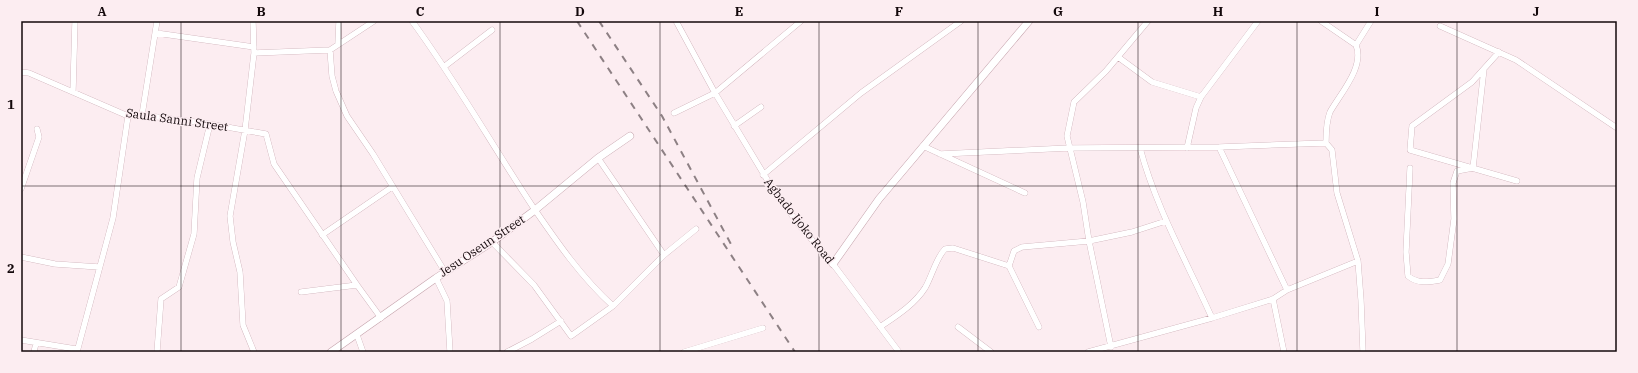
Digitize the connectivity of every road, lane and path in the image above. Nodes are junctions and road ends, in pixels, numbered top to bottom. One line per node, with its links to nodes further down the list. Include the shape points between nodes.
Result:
1 (75, 21): 27 (street)
2 (157, 21): 17 (street)
3 (253, 21): 20 (street)
4 (339, 21): 18 (street)
5 (374, 21): 18 (street)
6 (412, 21): 24 (street)
7 (676, 21): 28 (street, Agbado Ijoko Road)
8 (801, 21): 28 (street)
9 (961, 21): 50 (street, via 861,93)
10 (1029, 21): 41 (main road)
11 (1148, 21): 23 (street)
12 (1258, 21): 29 (street)
13 (1321, 21): 19 (street)
14 (1371, 21): 19 (street)
15 (1440, 26): 22 (street)
16 (492, 30): 24 (street)
17 (156, 33): 20 (street); 32 (street)
18 (338, 43): 21 (street)
19 (1356, 45): 40 (street, via 1358,49 1353,76 1330,112)
20 (254, 50): 21 (street); 38 (street)
21 (330, 50): 52 (street, via 332,76 342,105)
22 (1499, 52): 25 (street); 36 (street, via 1516,60)
23 (1118, 57): 29 (street, via 1152,82); 43 (street, via 1074,102 1067,128)
24 (445, 66): 55 (street)
25 (1484, 69): 49 (street); 49 (street, via 1472,82 1412,126 1410,150)
26 (21, 72): 27 (street, Saula Sanni Street)
27 (73, 92): 33 (street, Saula Sanni Street)
28 (715, 93): 31 (street); 35 (street, Agbado Ijoko Road)
29 (1200, 97): 45 (street)
30 (761, 107): 35 (street)
31 (674, 113)
32 (142, 115): 33 (street, Saula Sanni Street); 34 (street, Saula Sanni Street)
33 (128, 116): 66 (street, via 114,218)
34 (210, 124): 38 (street, Saula Sanni Street); 87 (street, via 197,178 194,234 180,287 160,299)
35 (734, 126): 50 (street, Agbado Ijoko Road)
36 (1617, 128)
37 (37, 129): 53 (street, via 39,137)
38 (245, 130): 58 (street, Saula Sanni Street, via 266,134 274,164); 88 (street, via 230,216 240,272 243,325)
39 (630, 136): 47 (main road, Jesu Oseun Street)
40 (1326, 143): 42 (street); 63 (street, via 1332,150 1337,193)
41 (923, 146): 46 (street); 64 (main road, via 879,199)
42 (1219, 147): 45 (street); 70 (street)
43 (1069, 148): 44 (street); 46 (street); 59 (street, via 1083,202)
44 (1140, 148): 45 (street); 56 (street, via 1149,180)
45 (1187, 148)
46 (940, 154): 54 (street)
47 (598, 158): 55 (main road, Jesu Oseun Street); 61 (street)
48 (1410, 168): 49 (street, via 1406,252 1408,276 1413,280 1425,282 1440,280 1448,264 1454,219 1453,183 1457,171)
49 (1473, 168): 51 (street)
50 (763, 175): 64 (street, Agbado Ijoko Road, via 800,226)
51 (1517, 181)
52 (392, 187): 58 (street); 67 (street)
53 (21, 189)
54 (1024, 193)
55 (535, 210): 60 (main road, Jesu Oseun Street); 73 (street, via 567,256)
56 (1166, 221): 59 (street, via 1132,232); 75 (street)
57 (696, 229): 61 (street)
58 (322, 235): 69 (street)
59 (1089, 241): 65 (street, via 1022,247 1014,251); 84 (street)
60 (492, 242): 67 (main road, Jesu Oseun Street); 76 (street, via 534,285)
61 (664, 255): 73 (street)
62 (21, 257): 66 (street, via 55,264)
63 (1358, 261): 70 (street); 98 (street, via 1362,300)
64 (833, 264): 77 (street, Agbado Ijoko Road)
65 (1009, 266): 77 (street, via 953,248 945,249 940,254 936,268 924,289 909,306); 79 (street)
66 (99, 267): 85 (street)
67 (445, 272): 68 (main road, Jesu Oseun Street)
68 (436, 278): 74 (main road, Jesu Oseun Street); 91 (street, via 447,301)
69 (357, 285): 71 (street); 74 (street)
70 (1287, 290): 72 (street)
71 (301, 292)
72 (1273, 299): 75 (street); 97 (street)
73 (613, 306): 76 (street, via 571,336)
74 (381, 318): 81 (main road, Jesu Oseun Street)
75 (1212, 318): 84 (street)
76 (561, 321): 92 (street)
77 (880, 327): 94 (street, Agbado Ijoko Road)
78 (958, 327): 95 (street)
79 (1039, 327)
80 (763, 328): 93 (street)
81 (357, 335): 89 (main road, Jesu Oseun Street); 90 (street)
82 (21, 340): 83 (street)
83 (36, 343): 85 (street); 86 (street)
84 (1111, 347): 96 (street)
85 (77, 350)
86 (34, 352)
87 (157, 352)
88 (254, 352)
89 (331, 352)
90 (363, 352)
91 (450, 352)
92 (507, 352)
93 (684, 352)
94 (899, 352)
95 (991, 352)
96 (1088, 352)
97 (1284, 352)
98 (1362, 352)

